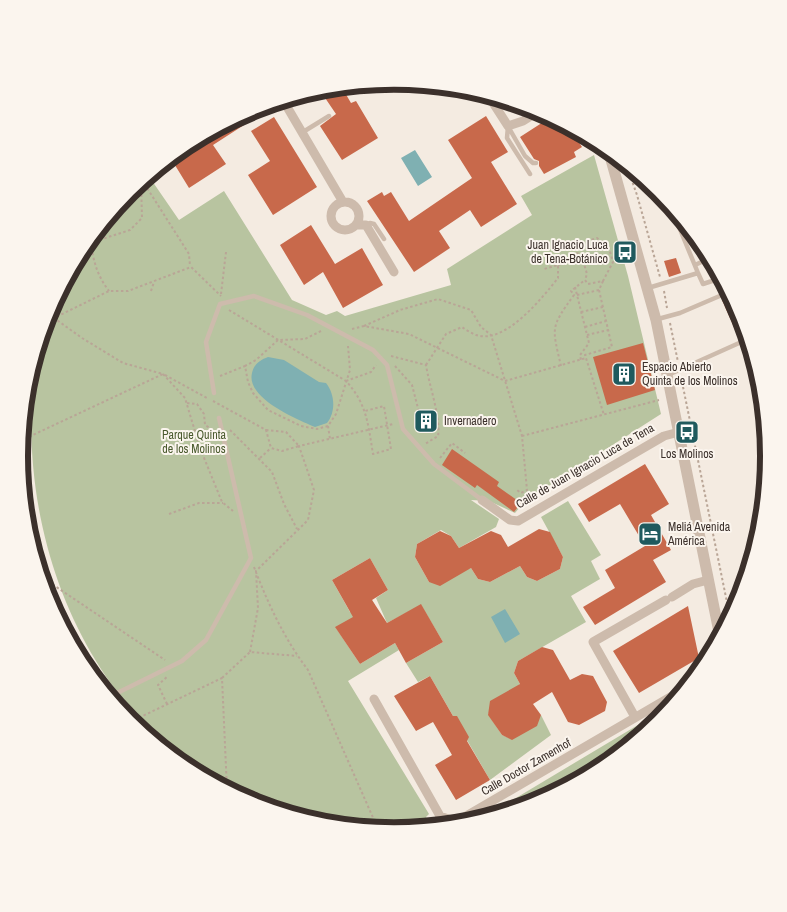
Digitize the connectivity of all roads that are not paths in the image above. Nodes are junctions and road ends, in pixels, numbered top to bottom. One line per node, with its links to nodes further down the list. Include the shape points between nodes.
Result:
1 (494, 104): 5 (street)
2 (286, 106): 6 (street)
3 (329, 116): 6 (lane)
4 (530, 117): 5 (street)
5 (508, 126): 7 (lane, via 525,156); 9 (lane, via 507,138)
6 (302, 132): 10 (street)
7 (536, 163)
8 (612, 163): 19 (street)
9 (530, 174)
10 (343, 202): 11 (street, via 352,204 358,211); 11 (street, via 332,210 333,224 344,230)
11 (361, 225): 13 (lane, via 374,224); 16 (street)
12 (678, 226): 15 (lane)
13 (384, 239)
14 (703, 261): 15 (lane)
15 (694, 266): 17 (lane)
16 (394, 272)
17 (698, 273): 18 (lane, via 702,284); 19 (lane)
18 (714, 280)
19 (648, 288): 21 (street)
20 (722, 295): 21 (lane)
21 (656, 320): 23 (street)
22 (741, 342): 23 (lane)
23 (667, 375): 26 (street)
24 (214, 393): 27 (lane, via 206,342 220,304 254,296 307,315 378,355 387,365 403,429 434,464)
25 (220, 420): 30 (lane, via 251,558 206,640 182,661)
26 (679, 432): 27 (street, Calle de Juan Ignacio Luca de Tena, via 664,436 518,521 510,520); 28 (street)
27 (482, 500)
28 (708, 580): 29 (street); 33 (street, via 693,584 593,642)
29 (718, 626)
30 (115, 694)
31 (668, 698): 33 (street, Calle Doctor Zamenhof)
32 (374, 699): 35 (street, Calle Doctor Zamenhof, via 440,816)
33 (635, 717): 34 (street, Calle Doctor Zamenhof)
34 (470, 814)
35 (446, 818)

